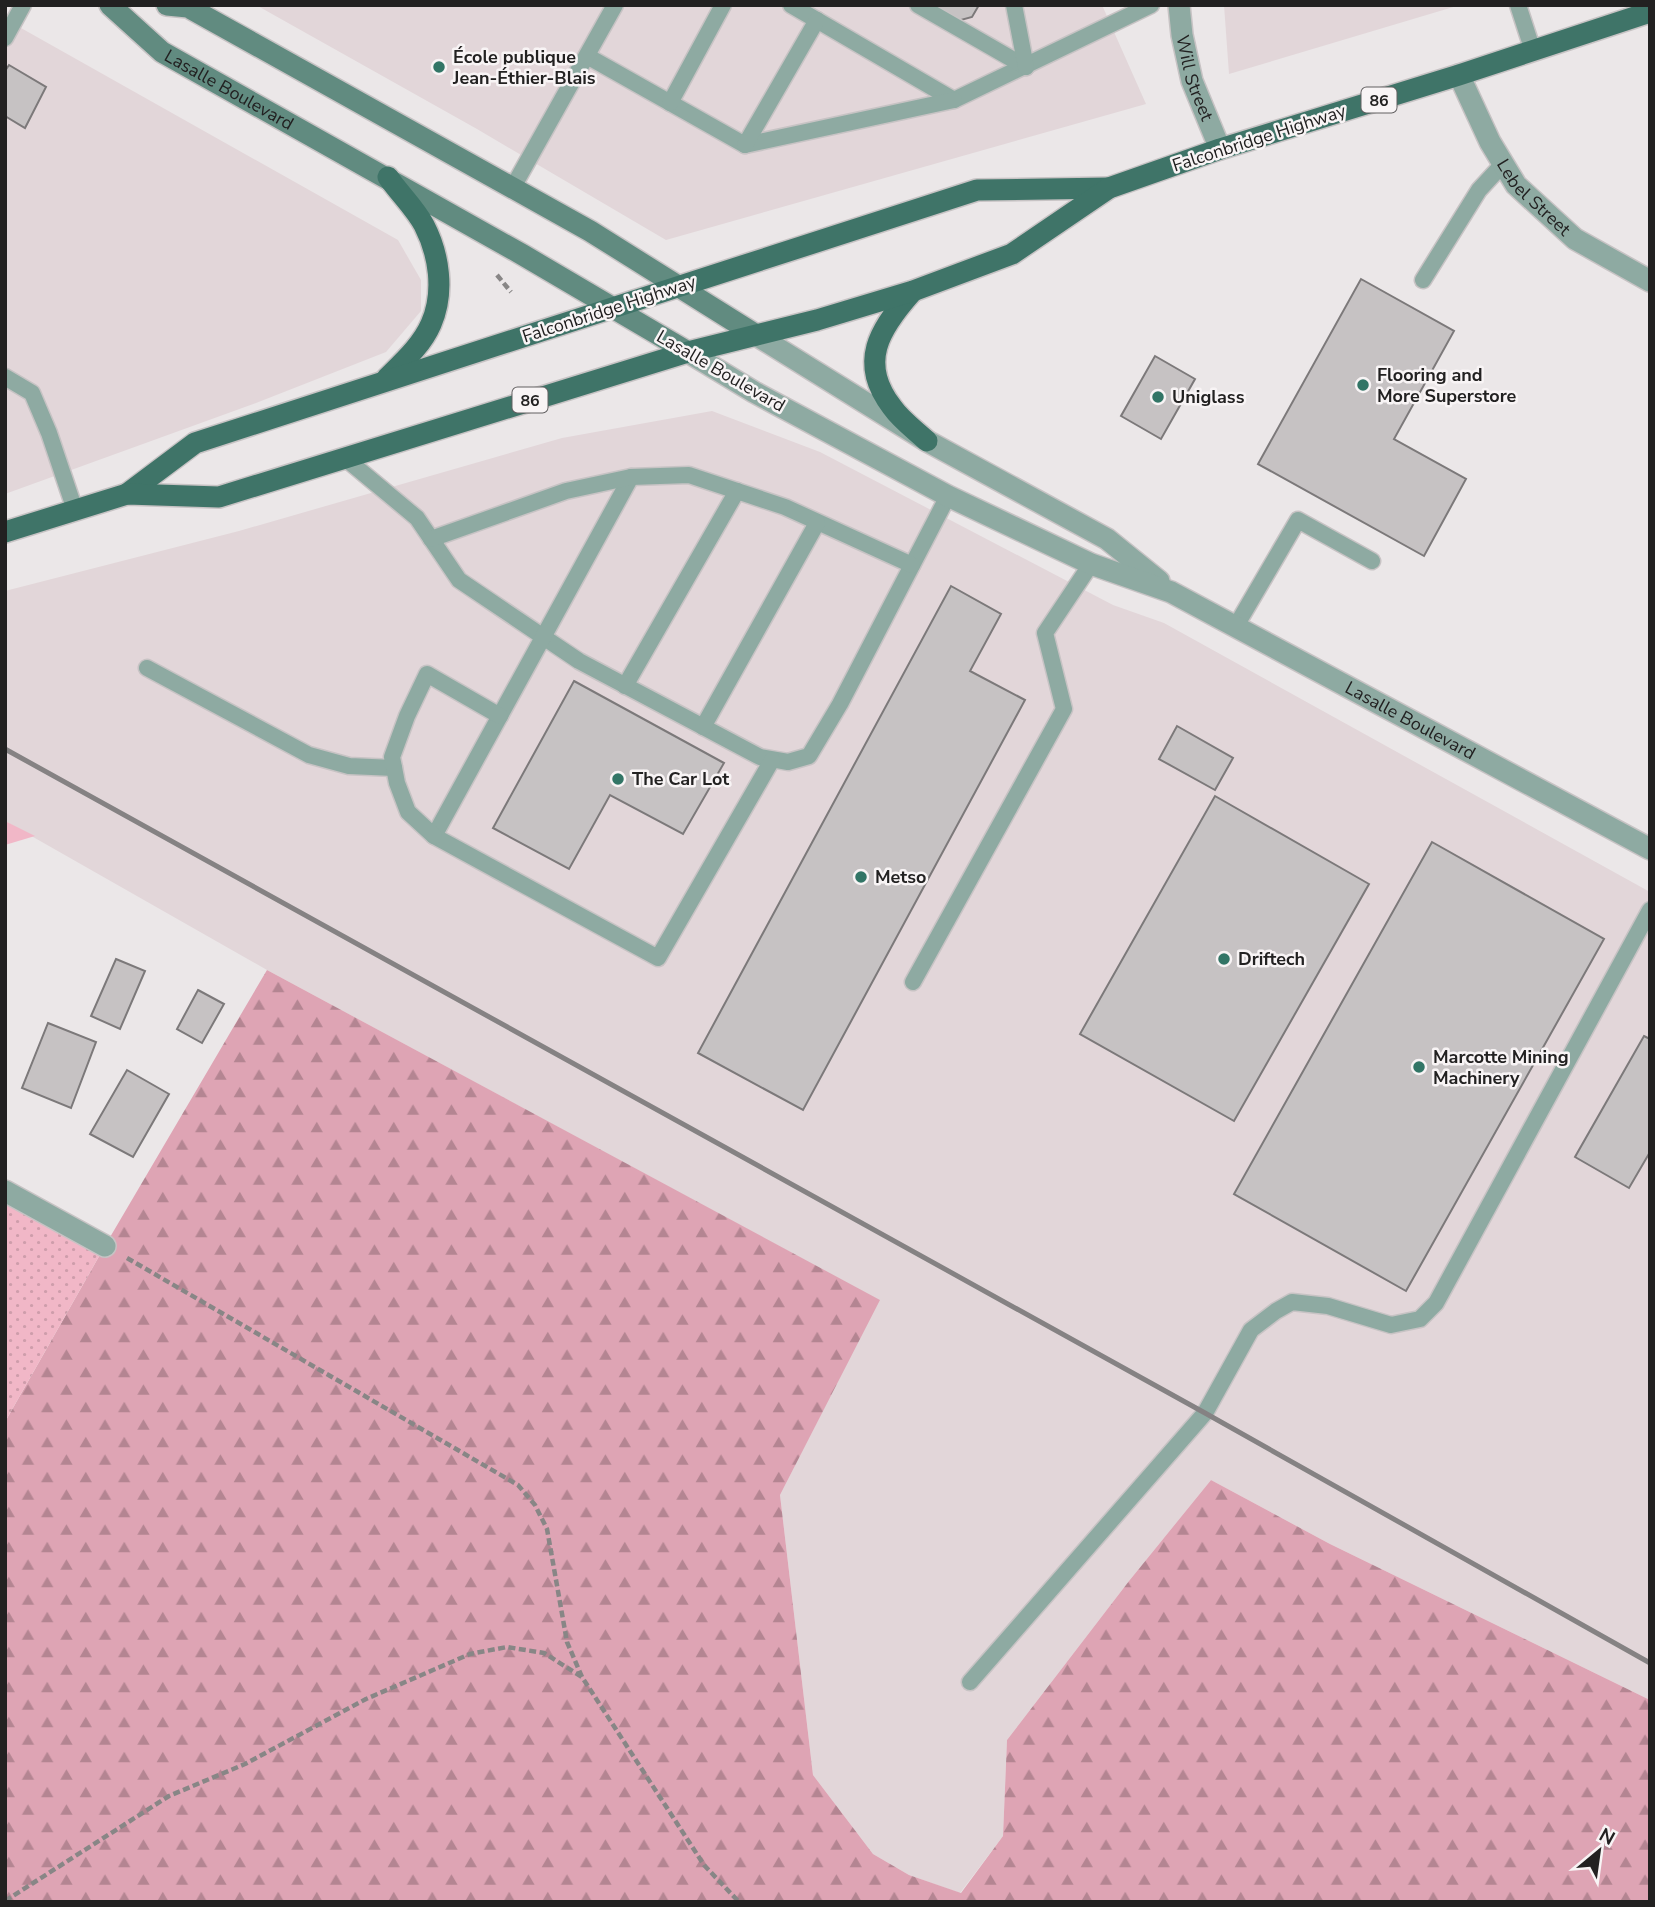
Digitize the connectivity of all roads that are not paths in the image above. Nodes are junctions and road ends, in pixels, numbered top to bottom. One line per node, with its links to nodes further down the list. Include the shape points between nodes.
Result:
1 (23, 5): 14 (lane)
2 (110, 5): 24 (main road, Lasalle Boulevard, via 162,52)
3 (167, 5): 25 (main road, Lasalle Boulevard, via 188,7)
4 (615, 5): 16 (lane)
5 (723, 5): 20 (lane)
6 (791, 5): 13 (lane)
7 (918, 5): 17 (lane)
8 (1014, 5): 17 (lane)
9 (1151, 5): 17 (lane)
10 (1179, 5): 22 (street, Will Street, via 1192,81)
11 (1518, 5): 15 (lane)
12 (1650, 12): 15 (main road, Falconbridge Highway / 86)
13 (817, 20): 19 (lane); 21 (lane)
14 (5, 38)
15 (1532, 51): 18 (main road, Falconbridge Highway / 86)
16 (587, 56): 20 (lane); 25 (lane)
17 (1026, 67): 19 (lane)
18 (1458, 75): 22 (main road, Falconbridge Highway / 86); 23 (street, Lebel Street)
19 (954, 100): 21 (lane)
20 (670, 103): 21 (lane)
21 (745, 145)
22 (1220, 149): 26 (main road, Falconbridge Highway / 86)
23 (1503, 164): 27 (lane, via 1479,190); 28 (street, Lebel Street, via 1516,185 1575,239)
24 (388, 177): 31 (main road, Lasalle Boulevard); 35 (main road, via 423,223 439,269 439,296 431,324 417,347)
25 (513, 187): 29 (main road, Lasalle Boulevard)
26 (1110, 188): 29 (main road, Falconbridge Highway / 86, via 978,190); 30 (main road, Falconbridge Highway / 86, via 1012,254)
27 (1423, 280)
28 (1650, 281)
29 (677, 286): 31 (main road, Falconbridge Highway / 86); 32 (main road, Lasalle Boulevard)
30 (913, 291): 32 (main road, Falconbridge Highway / 86); 36 (main road, via 884,327 877,343 875,372 892,409)
31 (612, 308): 33 (main road, Lasalle Boulevard); 35 (main road, Falconbridge Highway / 86)
32 (755, 335): 33 (main road, Falconbridge Highway / 86); 36 (street, Lasalle Boulevard)
33 (688, 352): 37 (main road, Falconbridge Highway / 86); 41 (street, Lasalle Boulevard)
34 (5, 377): 42 (lane, via 32,393)
35 (385, 381): 40 (main road, Falconbridge Highway / 86, via 195,443)
36 (927, 441): 49 (street, Lasalle Boulevard, via 1107,539)
37 (345, 458): 40 (main road, Falconbridge Highway / 86, via 219,497); 45 (lane, via 417,518)
38 (631, 477): 39 (lane, via 688,475); 45 (lane, via 566,491); 51 (lane)
39 (737, 491): 43 (lane); 53 (lane)
40 (127, 494): 42 (main road, Falconbridge Highway / 86)
41 (948, 496): 47 (street, Lasalle Boulevard); 48 (lane)
42 (75, 510): 44 (main road, Falconbridge Highway / 86)
43 (817, 523): 48 (lane); 55 (lane)
44 (5, 533)
45 (431, 540): 51 (lane, via 459,580)
46 (1372, 561): 50 (lane, via 1298,520)
47 (1091, 564): 49 (street, Lasalle Boulevard); 61 (lane, via 1045,633 1064,709)
48 (912, 565): 56 (lane, via 809,756 788,762)
49 (1171, 592): 50 (street, Lasalle Boulevard)
50 (1236, 626): 59 (street, Lasalle Boulevard)
51 (543, 637): 53 (lane); 54 (lane)
52 (147, 668): 57 (lane, via 309,755 348,766)
53 (625, 686): 55 (lane)
54 (500, 716): 57 (lane, via 427,674 392,757); 58 (lane)
55 (703, 727): 56 (lane)
56 (772, 760): 58 (lane, via 658,958)
57 (394, 768): 58 (lane, via 408,811)
58 (434, 836)
59 (1650, 849)
60 (1650, 909): 64 (lane, via 1436,1303 1420,1320 1391,1325 1328,1306 1292,1302 1251,1330 1205,1413)
61 (913, 982)
62 (5, 1191): 63 (street)
63 (105, 1246)
64 (970, 1682)

